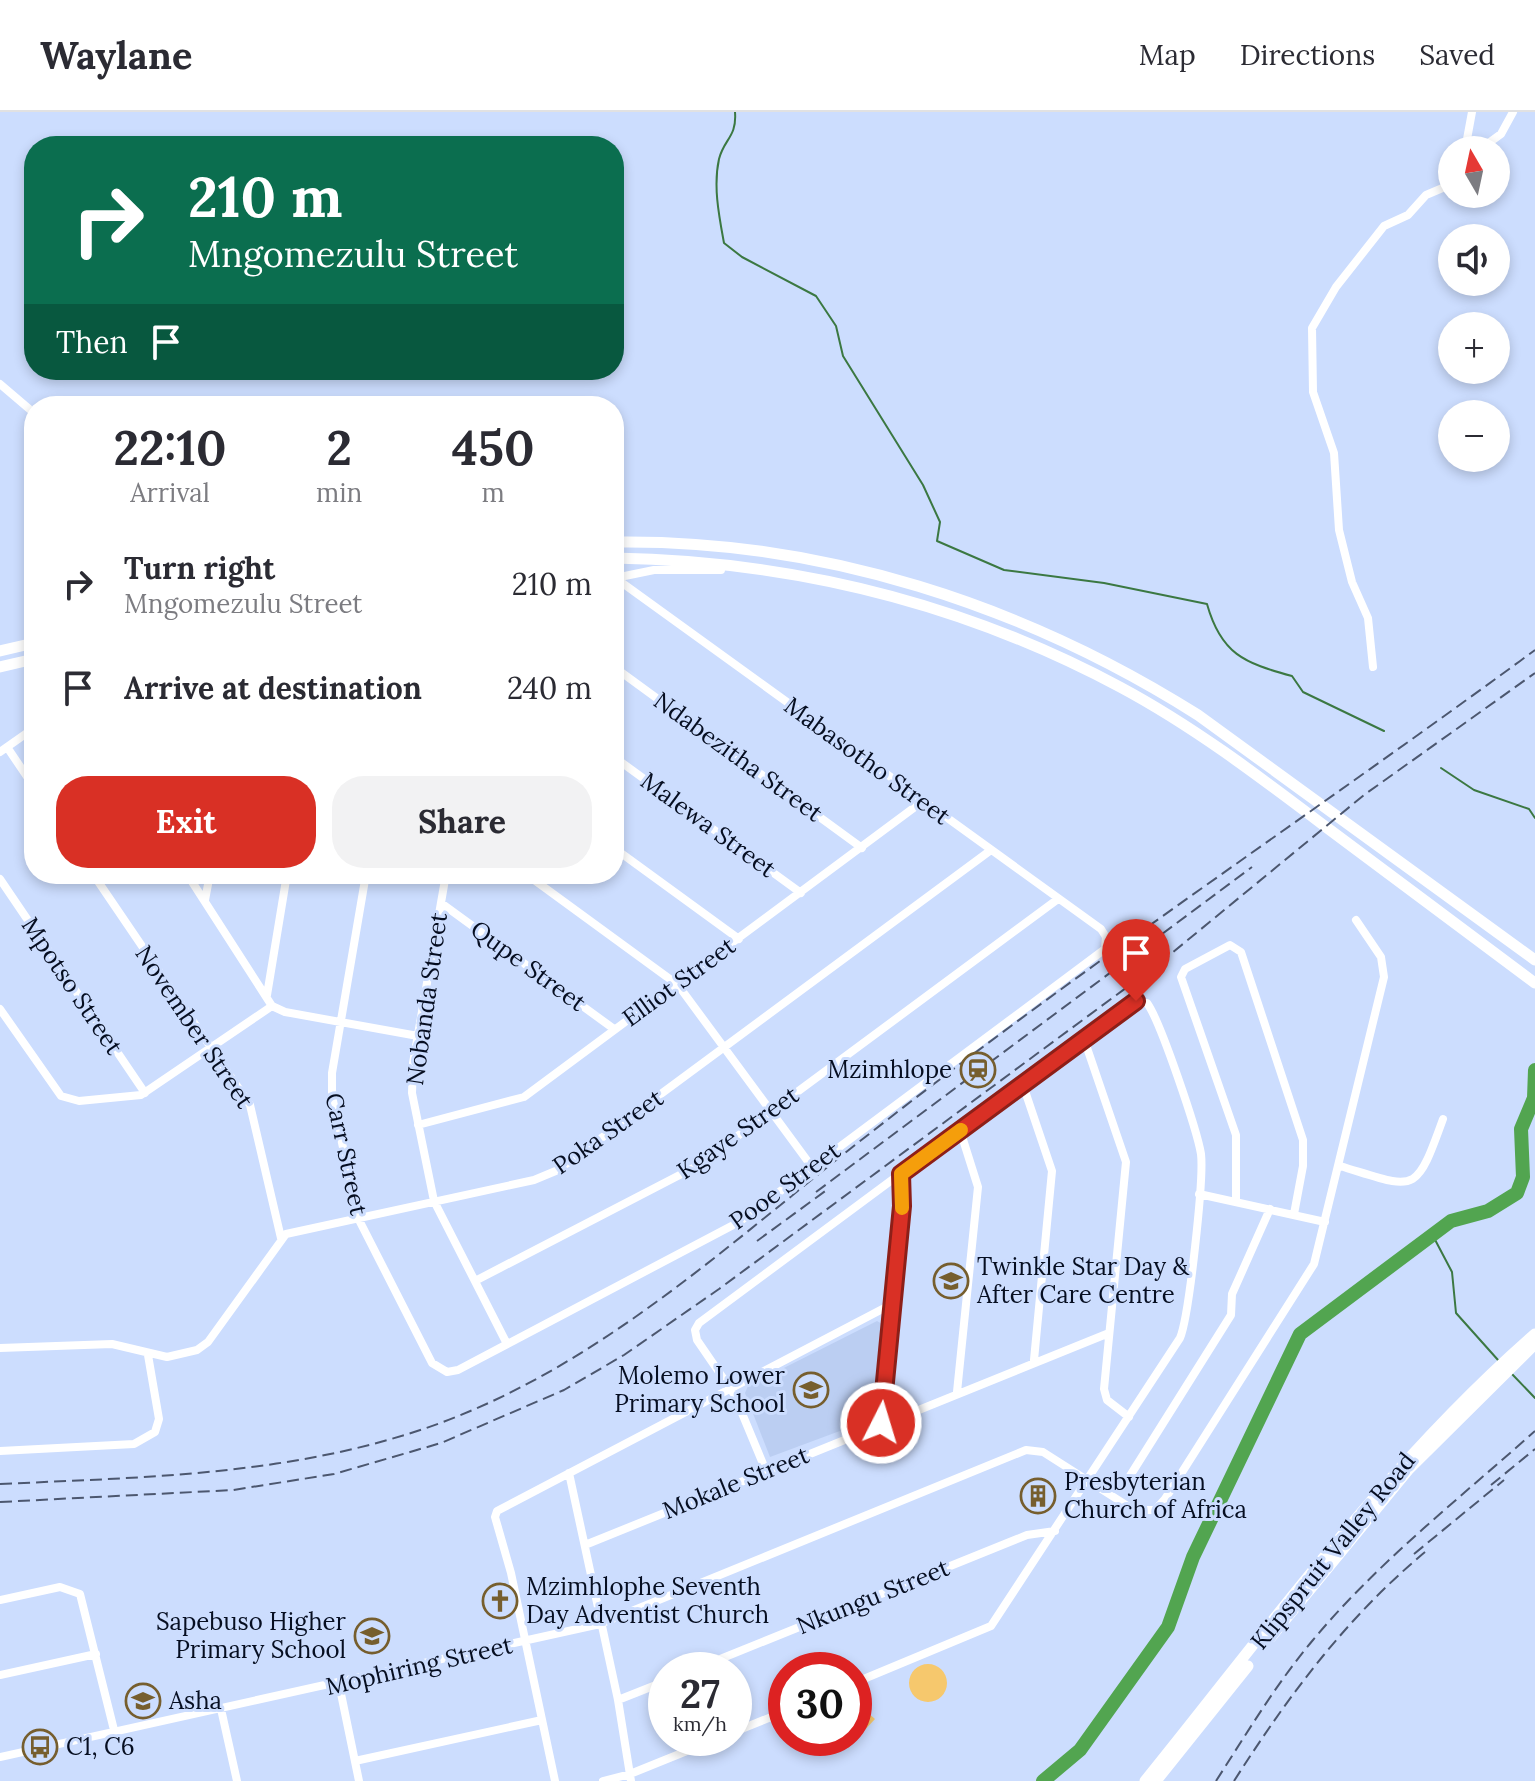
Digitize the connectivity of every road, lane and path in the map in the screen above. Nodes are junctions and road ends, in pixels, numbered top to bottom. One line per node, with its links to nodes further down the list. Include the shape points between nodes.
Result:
1 (1472, 112): 3 (street)
2 (1513, 112): 4 (street)
3 (1468, 136)
4 (1498, 136)
5 (1438, 190): 17 (street, via 1408,215 1384,226 1336,287 1312,328 1313,392 1334,453 1339,530 1368,618)
6 (0, 384): 7 (street)
7 (24, 404)
8 (624, 542): 42 (main road, via 714,546 835,564 930,589 1050,634 1198,715)
9 (624, 559): 10 (main road)
10 (746, 566): 11 (street); 43 (main road, via 906,599 979,623 1122,688 1273,787)
11 (624, 575)
12 (624, 585): 23 (street, Mabasotho Street)
13 (24, 645): 14 (main road)
14 (0, 651)
15 (24, 661): 16 (main road)
16 (0, 667)
17 (1373, 667)
18 (624, 674): 24 (street, Ndabezitha Street)
19 (24, 735): 20 (street)
20 (4, 749): 22 (street)
21 (624, 764): 35 (street, Malewa Street)
22 (24, 774)
23 (923, 801): 24 (street, Elliot Street); 25 (street, Mabasotho Street)
24 (862, 848): 35 (street, Elliot Street)
25 (991, 850): 36 (street, Mabasotho Street); 52 (street, Poka Street)
26 (624, 855): 40 (street)
27 (0, 879): 55 (street, Mpotso Street)
28 (100, 884): 53 (street, November Street)
29 (194, 884): 37 (street)
30 (208, 884): 37 (street)
31 (285, 884): 45 (street)
32 (364, 884): 48 (street, Carr Street)
33 (444, 884): 38 (street, Nobanda Street)
34 (540, 884): 44 (street)
35 (801, 893): 40 (street, Elliot Street)
36 (1058, 899): 41 (street, Mabasotho Street, via 1105,932); 56 (street, Kgaye Street)
37 (205, 900): 45 (street)
38 (441, 903): 49 (street, Qupe Street); 50 (street, Nobanda Street)
39 (1356, 920): 60 (street, Mophiring Street, via 1378,950 1384,972)
40 (739, 939): 44 (street, Elliot Street)
41 (1104, 951): 61 (street, Pooe Street)
42 (1535, 960)
43 (1535, 983)
44 (678, 985): 49 (street, Elliot Street); 52 (street)
45 (267, 995): 46 (street)
46 (272, 1006): 48 (street); 53 (street)
47 (0, 1009): 55 (street, via 61,1096 79,1101 131,1099)
48 (341, 1022): 50 (street); 68 (street, Carr Street, via 332,1096)
49 (614, 1029): 58 (street, Elliot Street, via 524,1097)
50 (418, 1036): 58 (street, Nobanda Street, via 412,1077)
51 (1084, 1039): 54 (street); 63 (street, via 1132,1002 1147,1003 1200,1148); 73 (street, via 1126,1162)
52 (725, 1046): 56 (street); 64 (street, Poka Street, via 558,1170)
53 (210, 1049): 55 (street); 70 (street, November Street, via 253,1112)
54 (1023, 1085): 59 (street); 79 (street, via 1052,1171)
55 (145, 1093)
56 (771, 1112): 61 (street); 71 (street, Kgaye Street, via 689,1171)
57 (1443, 1119): 60 (street, via 1424,1169 1410,1183)
58 (418, 1125): 64 (street, Nobanda Street)
59 (960, 1130): 62 (street); 83 (street, via 978,1187)
60 (1340, 1166): 69 (street, Mophiring Street)
61 (812, 1167): 75 (street, Pooe Street, via 734,1226)
62 (901, 1174): 72 (street); 82 (street, via 699,1323 697,1340)
63 (1199, 1194): 65 (street); 84 (street, via 1183,1333)
64 (434, 1201): 68 (street, Poka Street); 71 (street, Nobanda Street)
65 (1236, 1201): 66 (street); 67 (street, via 1236,1135 1181,977 1185,969 1230,945 1241,952 1300,1126 1303,1166)
66 (1270, 1209): 67 (street); 89 (street, via 1232,1294 1231,1315)
67 (1294, 1214): 69 (street)
68 (358, 1218): 70 (street, Poka Street); 80 (street, Carr Street)
69 (1325, 1222): 90 (street, Mophiring Street, via 1312,1269 1159,1507 1137,1511)
70 (281, 1238): 78 (street, via 208,1342 177,1356)
71 (475, 1281): 75 (street, Nobanda Street)
72 (892, 1304): 82 (street); 85 (street)
73 (1109, 1333): 79 (street, Mokale Street); 84 (street, via 1105,1395)
74 (1535, 1334): 76 (main road, Klipspruit Valley Road)
75 (507, 1344): 80 (street, Pooe Street, via 458,1370)
76 (1528, 1347): 81 (main road, Klipspruit Valley Road)
77 (0, 1348): 78 (street, via 112,1344)
78 (148, 1355): 86 (street, via 159,1419 155,1432 144,1441)
79 (1034, 1360): 83 (street, Mokale Street)
80 (439, 1370)
81 (1488, 1384): 114 (main road, Klipspruit Valley Road, via 1376,1493); 115 (main road, Klipspruit Valley Road, via 1373,1510)
82 (729, 1388): 87 (street); 88 (street)
83 (957, 1392): 85 (street, Mokale Street)
84 (1129, 1417): 90 (street)
85 (881, 1423): 87 (street, Mokale Street)
86 (0, 1451)
87 (766, 1471): 92 (street, Mokale Street)
88 (569, 1473): 92 (street); 95 (street, via 499,1509 495,1517)
89 (1128, 1479)
90 (1087, 1481): 91 (street); 94 (street, Mophiring Street, via 1043,1452 1026,1450)
91 (1055, 1531): 96 (street, Nkungu Street, via 1027,1535); 99 (street, via 991,1626)
92 (585, 1545): 94 (street)
93 (0, 1600): 97 (street, via 60,1587 76,1591)
94 (600, 1624): 95 (street, Mophiring Street); 102 (street)
95 (526, 1642): 100 (street, Mophiring Street); 104 (street)
96 (738, 1652)
97 (96, 1654): 98 (street); 105 (street)
98 (0, 1675)
99 (872, 1676)
100 (339, 1684): 103 (street, Mophiring Street); 108 (street)
101 (648, 1688): 102 (street)
102 (618, 1700): 109 (street)
103 (221, 1709): 105 (street, Mophiring Street); 110 (street)
104 (542, 1720): 108 (street); 112 (street)
105 (114, 1730): 107 (street, Mophiring Street)
106 (679, 1756): 109 (street)
107 (0, 1757)
108 (355, 1761): 111 (street)
109 (631, 1778): 113 (street)
110 (237, 1781)
111 (359, 1781)
112 (555, 1781)
113 (603, 1781)
114 (1145, 1781)
115 (1156, 1781)

